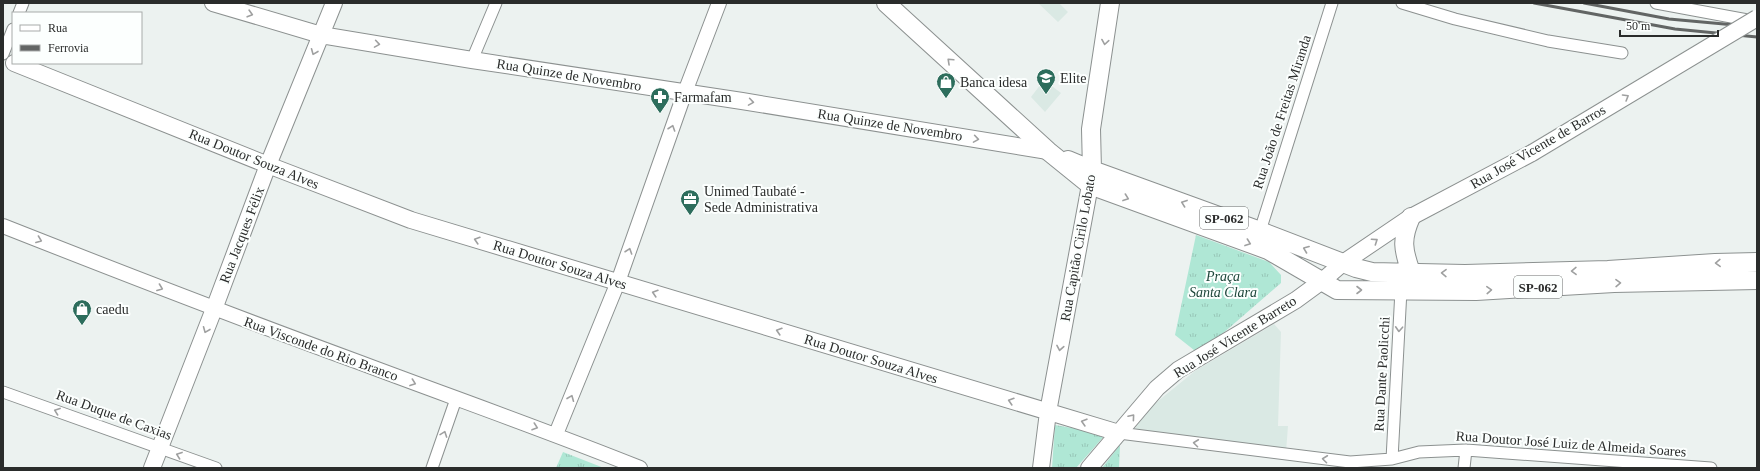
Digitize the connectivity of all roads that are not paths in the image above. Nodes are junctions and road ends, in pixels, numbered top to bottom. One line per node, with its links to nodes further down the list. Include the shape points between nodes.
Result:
1 (213, 3): 14 (main road, Rua Quinze de Novembro, one-way to 14)
2 (334, 3): 14 (main road, Rua Jacques Félix)
3 (496, 3): 17 (street)
4 (719, 3): 19 (street)
5 (886, 3): 20 (main road, SP-062, one-way to 5)
6 (1110, 3): 22 (main road, Rua Capitão Cirilo Lobato, one-way to 22, via 1091,129)
7 (1332, 3): 25 (street, Rua João de Freitas Miranda)
8 (1402, 3): 15 (street, via 1455,19 1548,41)
9 (1656, 3): 10 (street)
10 (1706, 8): 12 (street)
11 (1757, 18): 23 (main road, Rua José Vicente de Barros, one-way to 11, bridge, via 1532,153)
12 (1757, 22)
13 (12, 32): 16 (street)
14 (321, 35): 17 (main road, Rua Quinze de Novembro, one-way to 17); 21 (main road, Rua Jacques Félix, one-way to 21)
15 (1622, 53)
16 (3, 54)
17 (472, 60): 19 (main road, Rua Quinze de Novembro)
18 (16, 64): 21 (main road, Rua Doutor Souza Alves)
19 (684, 92): 20 (main road, Rua Quinze de Novembro, one-way to 20); 31 (street, one-way to 19)
20 (1048, 151): 22 (main road, Rua Quinze de Novembro / SP-062)
21 (268, 165): 31 (main road, Rua Doutor Souza Alves, one-way to 21, via 411,220); 33 (main road, Rua Jacques Félix)
22 (1091, 178): 25 (main road, Rua Quinze de Novembro / SP-062, one-way to 22); 30 (main road, Rua Quinze de Novembro / SP-062, one-way to 30, via 1268,250); 36 (main road, Rua Capitão Cirilo Lobato, one-way to 36)
23 (1411, 217): 27 (main road, Rua José Vicente de Barros, one-way to 23); 28 (main road, via 1403,241)
24 (3, 226): 33 (street, Rua Visconde do Rio Branco, one-way to 33)
25 (1260, 231): 27 (main road, Rua Quinze de Novembro / SP-062, one-way to 25)
26 (1757, 262): 28 (main road, SP-062, one-way to 28, via 1608,270 1465,274)
27 (1342, 263): 28 (main road, SP-062, via 1372,272); 30 (main road, Rua José Vicente de Barros)
28 (1411, 272): 32 (main road)
29 (1757, 280): 32 (main road, SP-062, one-way to 29, via 1476,291 1608,283)
30 (1322, 281): 32 (main road, SP-062, one-way to 32, via 1337,290); 37 (main road, Rua José Vicente Barreto, one-way to 30, via 1156,388 1178,370 1296,300)
31 (618, 282): 36 (main road, Rua Doutor Souza Alves, one-way to 31); 38 (street, one-way to 31)
32 (1401, 290): 41 (street, Rua Dante Paolicchi, one-way to 41)
33 (214, 309): 35 (street, Rua Visconde do Rio Branco, one-way to 35); 39 (main road, Rua Jacques Félix, one-way to 39)
34 (3, 392): 39 (street, Rua Duque de Caxias, one-way to 34)
35 (456, 399): 38 (street, Rua Visconde do Rio Branco, one-way to 38); 44 (street, one-way to 35)
36 (1048, 412): 37 (main road, Rua Doutor Souza Alves, one-way to 36); 46 (main road, Rua Capitão Cirilo Lobato)
37 (1119, 432): 41 (street, Rua Doutor José Luiz de Almeida Soares, one-way to 37, via 1350,462); 47 (main road, Rua José Vicente Barreto)
38 (556, 434): 45 (street, Rua Visconde do Rio Branco)
39 (160, 447): 42 (main road, Rua Jacques Félix); 43 (street, Rua Duque de Caxias, one-way to 39)
40 (1466, 450): 41 (street, Rua Doutor José Luiz de Almeida Soares, via 1419,452); 48 (street); 49 (street, Rua Doutor José Luiz de Almeida Soares)
41 (1392, 459)
42 (152, 468)
43 (216, 468)
44 (432, 468)
45 (640, 468)
46 (1041, 468)
47 (1089, 468)
48 (1464, 468)
49 (1711, 468)

